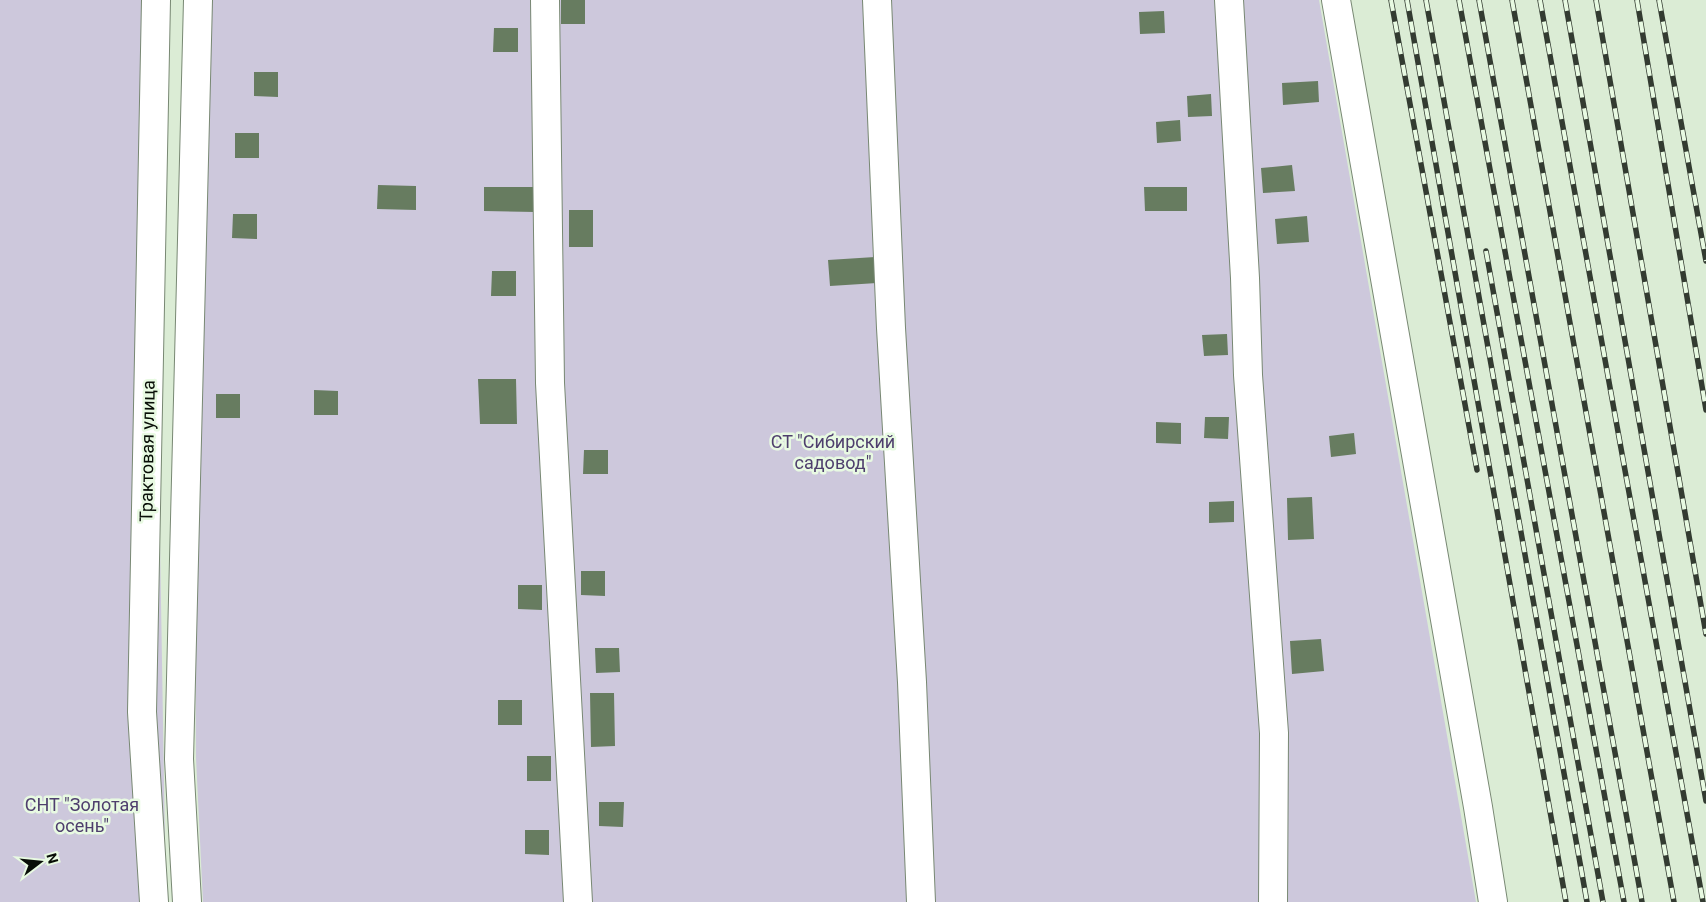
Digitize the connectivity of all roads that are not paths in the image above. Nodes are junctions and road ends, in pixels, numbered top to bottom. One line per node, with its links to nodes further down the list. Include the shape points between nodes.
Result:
1 (156, 0): 7 (street, Трактовая улица, via 142,712)
2 (198, 0): 8 (street, via 179,759)
3 (545, 0): 9 (street, via 550,383)
4 (877, 0): 10 (street)
5 (1230, 0): 11 (street, via 1248,375 1274,733)
6 (1336, 0): 12 (street)
7 (154, 902)
8 (187, 902)
9 (578, 902)
10 (921, 902)
11 (1273, 902)
12 (1493, 902)

